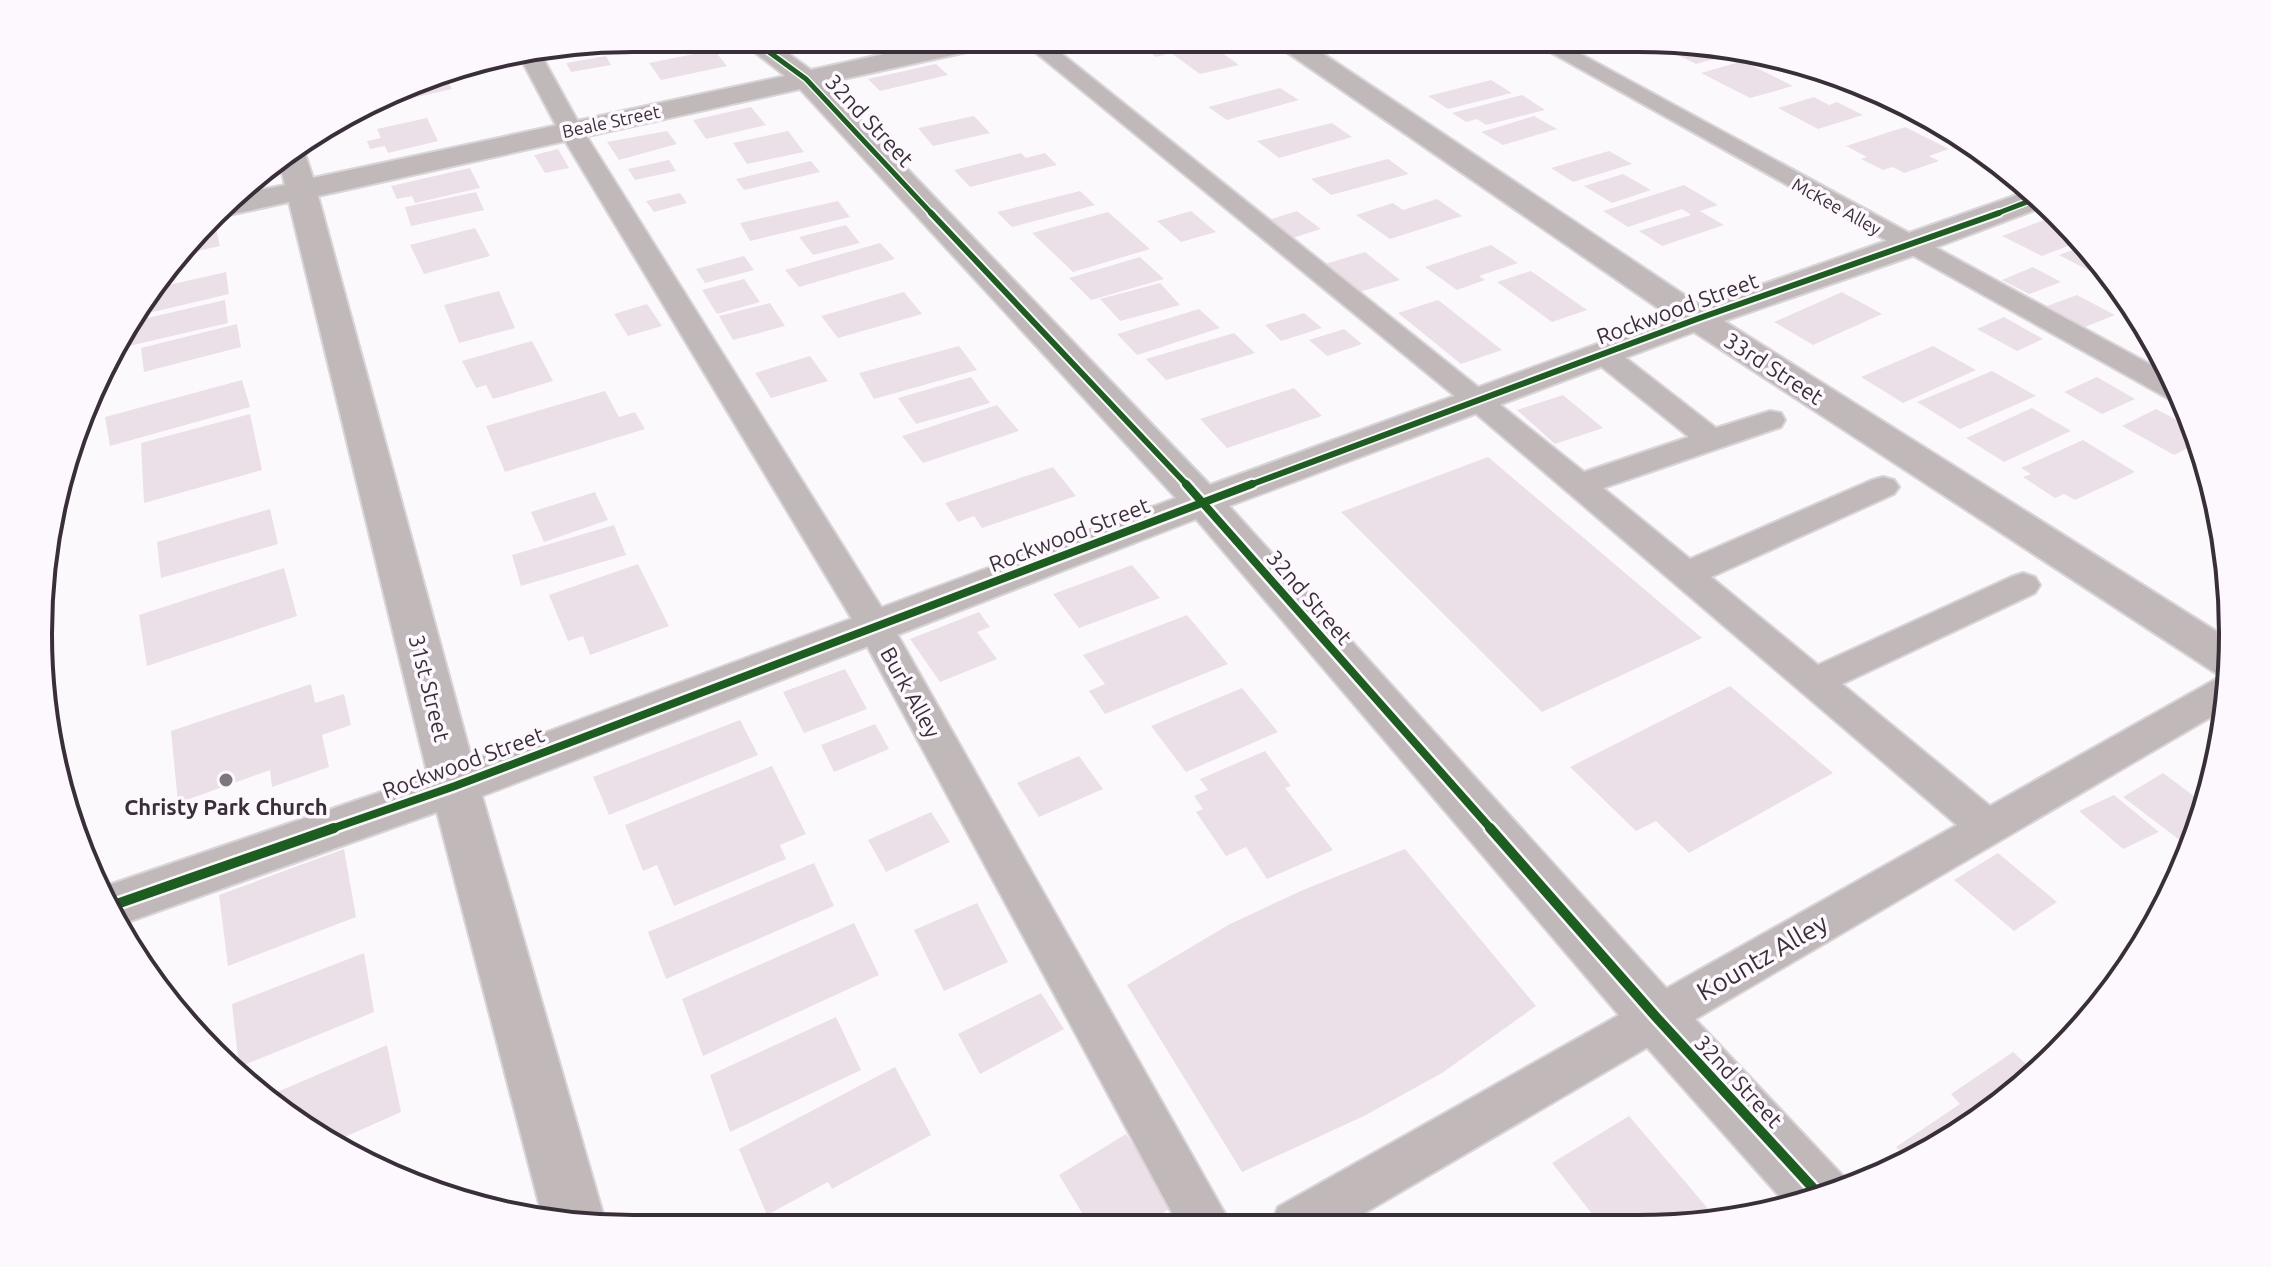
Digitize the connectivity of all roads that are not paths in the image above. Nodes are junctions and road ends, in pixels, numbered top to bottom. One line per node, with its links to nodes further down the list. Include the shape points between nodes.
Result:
1 (769, 52): 7 (street, 32nd Street)
2 (930, 52): 7 (street, Beale Street)
3 (1045, 52): 16 (lane)
4 (1303, 52): 13 (street, 33rd Street)
5 (1560, 52): 12 (lane, McKee Alley)
6 (533, 61): 8 (lane, Burk Alley)
7 (806, 79): 8 (street, Beale Street); 21 (street, 32nd Street)
8 (570, 129): 9 (street, Beale Street); 24 (lane, Burk Alley)
9 (297, 170): 10 (street, Beale Street); 28 (street, 31st Street)
10 (254, 193)
11 (2027, 202): 12 (street, Rockwood Street)
12 (1910, 246): 13 (street, Rockwood Street); 15 (lane, McKee Alley)
13 (1697, 319): 14 (street, Rockwood Street); 25 (street, 33rd Street)
14 (1603, 354): 16 (street, Rockwood Street); 18 (lane)
15 (2162, 383)
16 (1478, 400): 19 (lane); 21 (street, Rockwood Street)
17 (1770, 420): 18 (lane)
18 (1712, 440): 19 (lane)
19 (1580, 485): 22 (lane)
20 (1883, 487): 22 (lane)
21 (1203, 502): 24 (street, Rockwood Street); 31 (street, 32nd Street)
22 (1686, 574): 26 (lane)
23 (2023, 585): 26 (lane)
24 (875, 627): 28 (street, Rockwood Street); 34 (lane, Burk Alley)
25 (2218, 654)
26 (1814, 682): 29 (lane)
27 (2215, 697): 29 (lane, Kountz Alley)
28 (455, 786): 30 (street, Rockwood Street); 33 (street, 31st Street)
29 (1987, 827): 31 (lane, Kountz Alley)
30 (119, 903)
31 (1656, 1017): 32 (street, 32nd Street); 35 (lane, Kountz Alley)
32 (1812, 1188)
33 (572, 1211)
34 (1201, 1215)
35 (1313, 1215)

